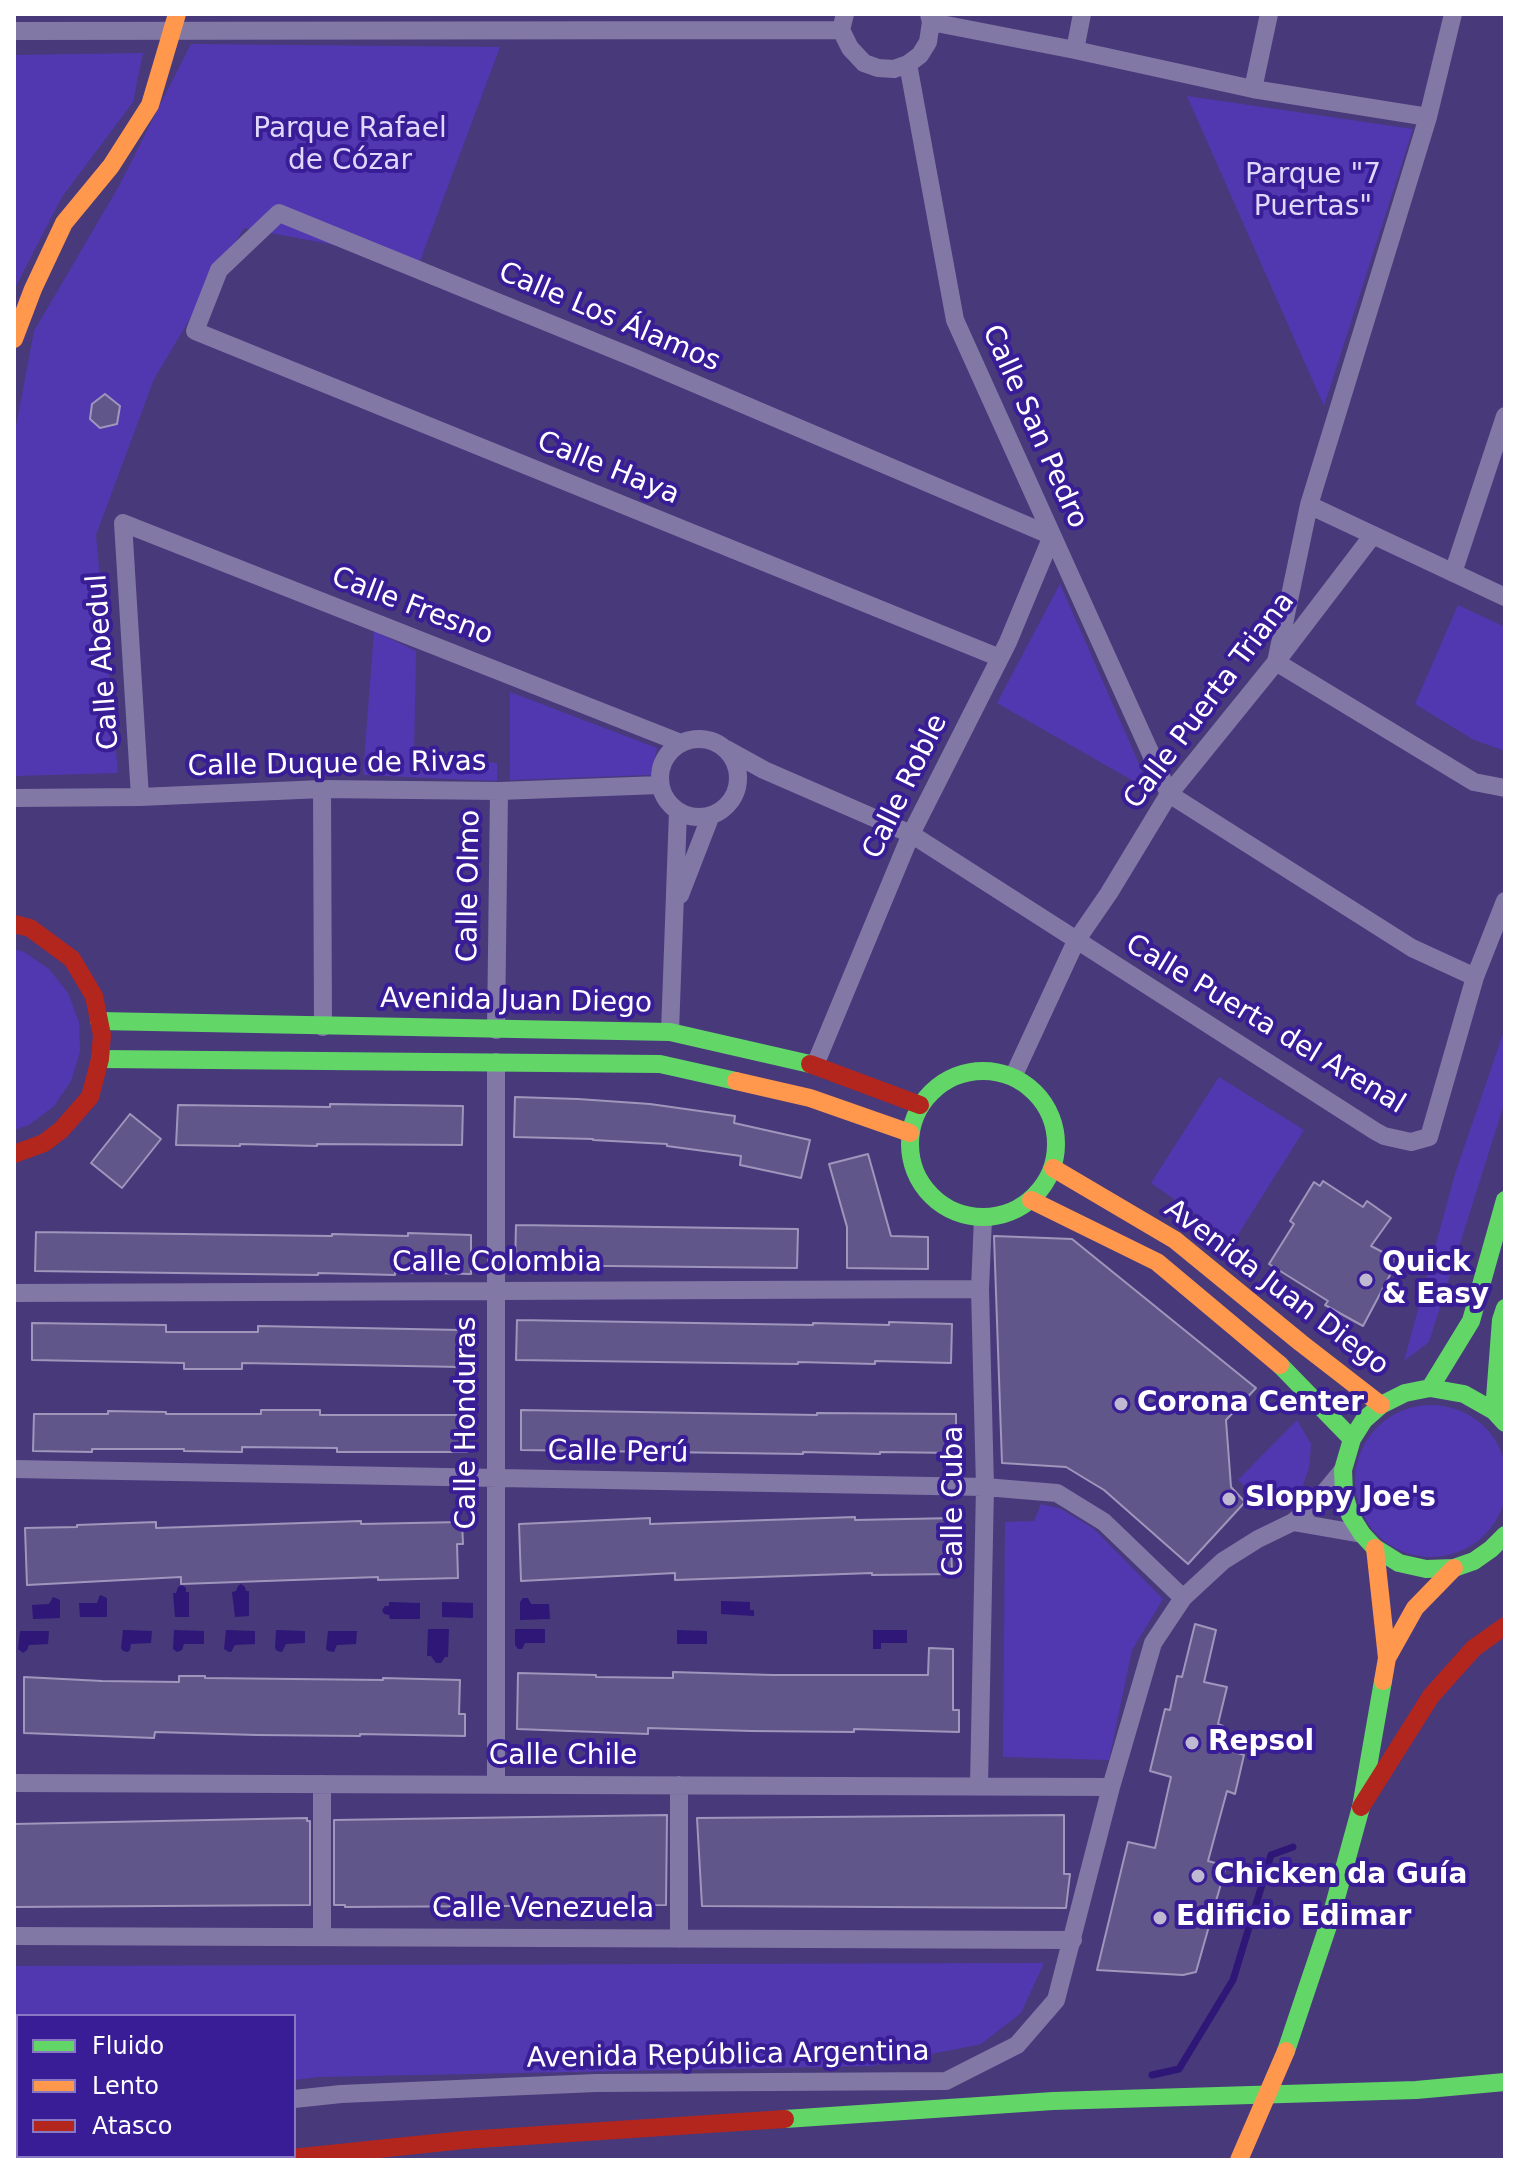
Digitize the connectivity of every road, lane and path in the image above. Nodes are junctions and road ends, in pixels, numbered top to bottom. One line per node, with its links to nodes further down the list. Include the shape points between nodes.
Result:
1 (1082, 14): 8 (street)
2 (1269, 14): 10 (street)
3 (1453, 14): 11 (street)
4 (930, 18): 8 (street); 9 (street, via 928,42)
5 (175, 22): 6 (street); 7 (street); 13 (main road, via 150,105 111,166 64,223)
6 (843, 22): 9 (street, via 850,48 864,63 894,69)
7 (21, 25)
8 (1075, 50): 10 (street)
9 (908, 64): 18 (street, Calle San Pedro, via 955,320)
10 (1253, 89): 11 (street)
11 (1428, 117): 15 (street)
12 (195, 331): 18 (street, Calle Los Álamos, via 219,270 279,213); 21 (street, Calle Haya)
13 (14, 339)
14 (1505, 416): 19 (street)
15 (1309, 505): 17 (street); 22 (street)
16 (123, 523): 23 (street, Calle Fresno); 30 (street, Calle Abedul)
17 (1373, 535): 19 (street); 22 (street, Calle Puerta Triana)
18 (1052, 536): 21 (street, Calle Roble); 29 (street, Calle San Pedro)
19 (1453, 573): 20 (street)
20 (1505, 597)
21 (1000, 658): 34 (street, Calle Roble)
22 (1276, 662): 26 (street, via 1474,782); 29 (street, Calle Puerta Triana)
23 (681, 743): 24 (street, via 704,739); 25 (street, via 664,761)
24 (726, 749): 33 (street, via 737,769 736,792); 34 (street)
25 (660, 785): 28 (street, Calle Duque de Rivas); 32 (street)
26 (1505, 788)
27 (322, 789): 28 (street, Calle Duque de Rivas); 30 (street, Calle Duque de Rivas); 41 (street)
28 (499, 791): 42 (street, Calle Olmo)
29 (1169, 794): 38 (street, Calle Puerta Triana); 39 (street, via 1412,948)
30 (140, 797): 31 (street, Calle Duque de Rivas)
31 (14, 798)
32 (678, 811): 33 (street); 36 (street)
33 (711, 815): 36 (street)
34 (911, 834): 38 (street); 46 (street, Calle Roble)
35 (1505, 901): 39 (street)
36 (674, 909): 43 (street)
37 (14, 924): 40 (main road, via 30,928 72,959 94,996)
38 (1076, 941): 39 (street, Calle Puerta del Arenal, via 1384,1136 1411,1142 1429,1137); 47 (street, Calle Puerta Triana)
39 (1475, 977)
40 (99, 1021): 41 (main road, Avenida Juan Diego); 44 (main road)
41 (323, 1027): 42 (main road, Avenida Juan Diego)
42 (496, 1030): 43 (main road, Avenida Juan Diego)
43 (670, 1032): 46 (main road, Avenida Juan Diego)
44 (100, 1059): 45 (main road); 50 (main road, via 90,1097 61,1130)
45 (496, 1062): 49 (main road, via 660,1064 810,1098); 56 (street, Calle Honduras)
46 (815, 1065): 48 (main road, Avenida Juan Diego)
47 (1013, 1077): 48 (main road, via 988,1071 958,1075 934,1088); 51 (main road, via 1048,1109 1056,1130)
48 (920, 1105): 49 (main road)
49 (910, 1133): 54 (main road, via 912,1164 923,1187 946,1208)
50 (14, 1154)
51 (1053, 1168): 52 (main road); 60 (main road, Avenida Juan Diego, via 1175,1240)
52 (1031, 1200): 54 (main road, via 1011,1212); 62 (main road, Avenida Juan Diego, via 1157,1262 1276,1361)
53 (1505, 1200): 59 (main road, via 1471,1321)
54 (983, 1218): 55 (street, Calle Cuba)
55 (980, 1289): 56 (street, Calle Colombia); 66 (street, Calle Cuba)
56 (496, 1292): 57 (street, Calle Colombia); 65 (street, Calle Honduras)
57 (14, 1293)
58 (1505, 1308): 61 (main road)
59 (1430, 1388): 60 (main road); 61 (main road, via 1464,1394)
60 (1381, 1405): 62 (main road)
61 (1500, 1417)
62 (1352, 1439): 64 (main road)
63 (14, 1469): 65 (street, Calle Perú)
64 (1343, 1470): 67 (street, Avenida República Argentina); 69 (main road, via 1350,1515)
65 (496, 1478): 66 (street, Calle Perú); 76 (street, Calle Honduras)
66 (985, 1487): 71 (street, Calle Perú, via 1057,1493 1104,1522); 78 (street, Calle Cuba)
67 (1293, 1522): 69 (street); 71 (street, Avenida República Argentina, via 1223,1561)
68 (1505, 1535): 70 (main road, via 1474,1561)
69 (1368, 1541): 70 (main road, via 1399,1563); 73 (main road)
70 (1454, 1568): 73 (main road, via 1415,1608)
71 (1183, 1598): 79 (street, Avenida República Argentina, via 1153,1643)
72 (1505, 1626): 80 (main road, via 1474,1648 1431,1696)
73 (1387, 1658): 80 (main road)
74 (14, 1783): 75 (street, Calle Chile)
75 (322, 1784): 76 (street, Calle Chile); 82 (street)
76 (496, 1784): 77 (street, Calle Chile)
77 (679, 1785): 78 (street, Calle Chile); 83 (street)
78 (979, 1785): 79 (street, Calle Chile)
79 (1111, 1787): 84 (street, Avenida República Argentina)
80 (1361, 1807): 88 (main road, bridge, via 1286,2051)
81 (14, 1936): 82 (street, Calle Venezuela)
82 (322, 1937): 83 (street, Calle Venezuela)
83 (679, 1939): 84 (street, Calle Venezuela)
84 (1073, 1940): 86 (street, Avenida República Argentina, via 1056,2000 1017,2045 946,2081 586,2083)
85 (1505, 2082): 87 (main road, via 1416,2090 1021,2103 464,2140)
86 (296, 2099)
87 (296, 2158)
88 (1239, 2160)

